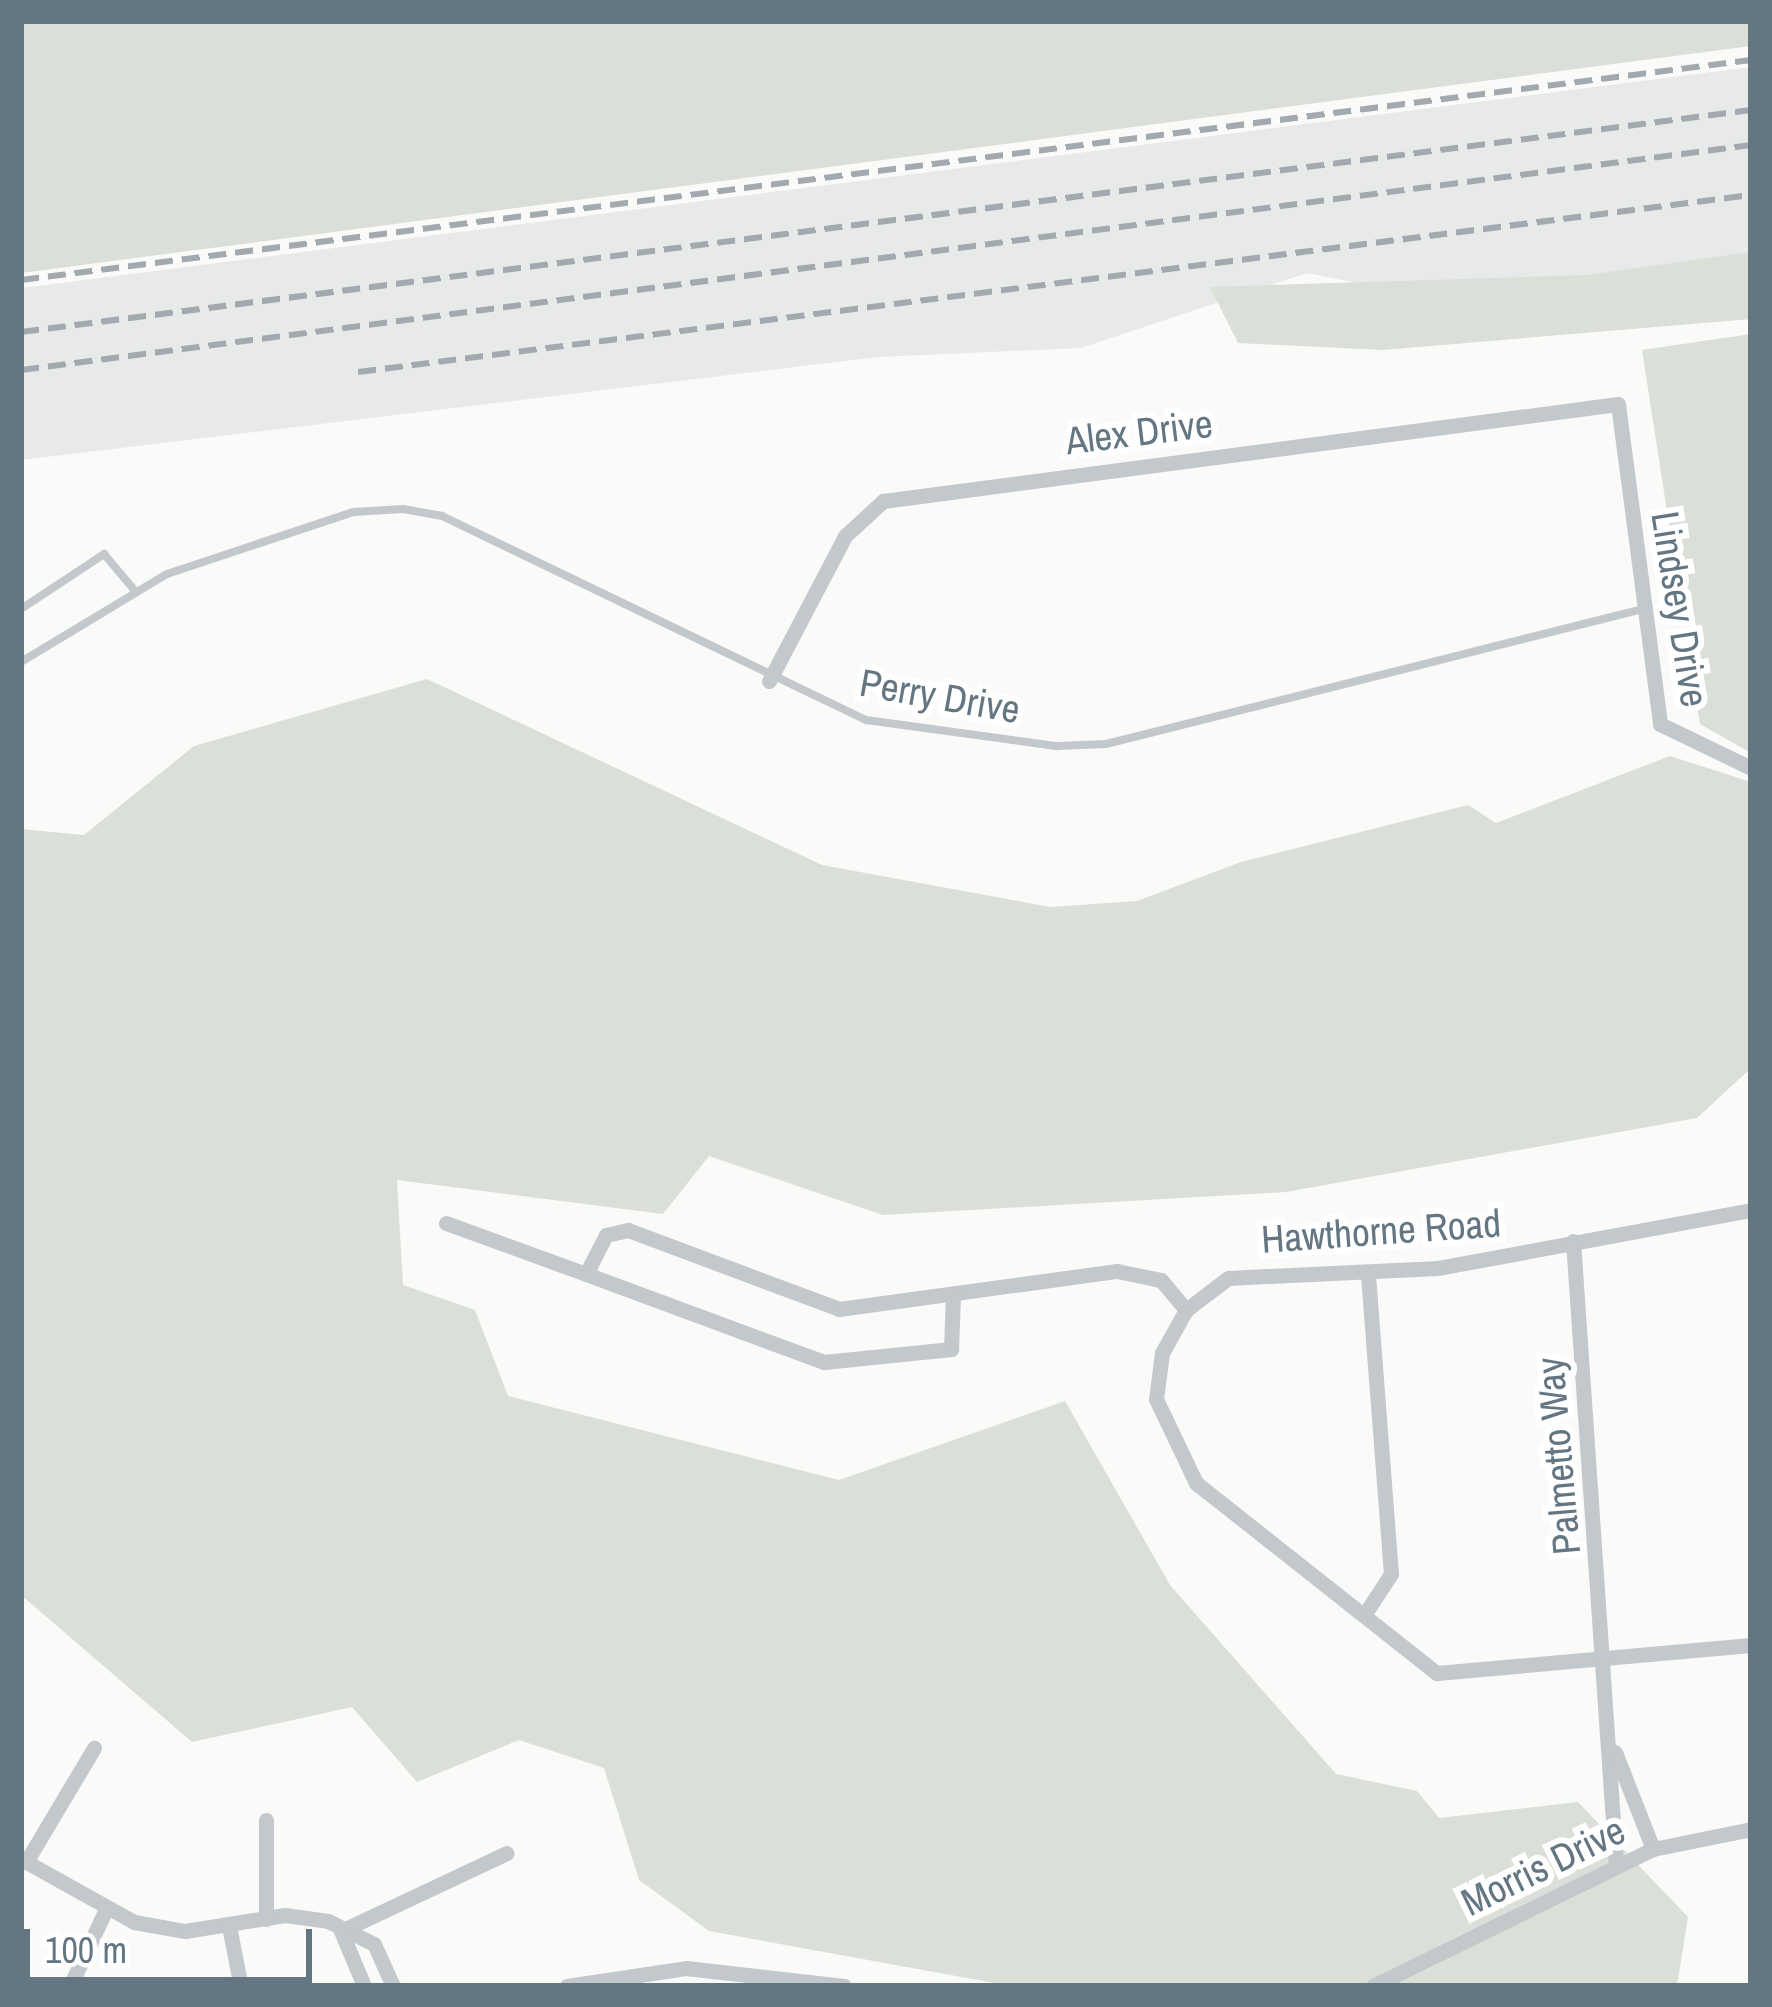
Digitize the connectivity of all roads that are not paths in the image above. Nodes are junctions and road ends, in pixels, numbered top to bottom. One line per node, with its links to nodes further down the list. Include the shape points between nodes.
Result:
1 (1618, 404): 4 (street, Lindsey Drive); 6 (street, Alex Drive, via 883,501 844,536)
2 (136, 592): 3 (lane, via 104,554); 5 (lane, Perry Drive); 6 (lane, Perry Drive, via 353,512 403,509 442,517)
3 (21, 609)
4 (1644, 609): 6 (lane, Perry Drive, via 1106,744 866,720); 7 (street, Lindsey Drive, via 1660,724)
5 (21, 662)
6 (769, 681)
7 (1751, 768)
8 (1751, 1210): 10 (street, Hawthorne Road)
9 (446, 1223): 12 (street)
10 (1573, 1241): 11 (street, Hawthorne Road); 17 (street, Palmetto Way)
11 (1368, 1273): 14 (street, Hawthorne Road, via 1275,1267 1228,1278); 15 (street, via 1390,1574)
12 (586, 1274): 13 (street, via 606,1234 628,1230 839,1309); 13 (street, via 824,1362 951,1349)
13 (953, 1294): 14 (street, via 1117,1271 1161,1280)
14 (1186, 1310): 15 (street, via 1162,1353 1156,1399 1166,1436 1196,1483)
15 (1368, 1610): 17 (street, via 1437,1673)
16 (1751, 1645): 17 (street)
17 (1608, 1666): 19 (street)
18 (94, 1748): 24 (street)
19 (1615, 1751): 22 (street); 25 (street, via 1606,1779)
20 (266, 1820): 27 (street)
21 (1751, 1828): 22 (street, Morris Drive)
22 (1653, 1849): 25 (street, Morris Drive)
23 (507, 1853): 29 (street)
24 (24, 1860): 26 (street)
25 (1616, 1865): 36 (street, Morris Drive)
26 (107, 1907): 28 (street, via 185,1931); 31 (street)
27 (266, 1919): 28 (street); 29 (street)
28 (229, 1926): 30 (street)
29 (341, 1931): 32 (street); 33 (street, via 374,1944)
30 (239, 1977)
31 (70, 1986)
32 (364, 1986)
33 (393, 1986)
34 (567, 1986): 35 (street, via 686,1968)
35 (844, 1986)
36 (1373, 1986)

